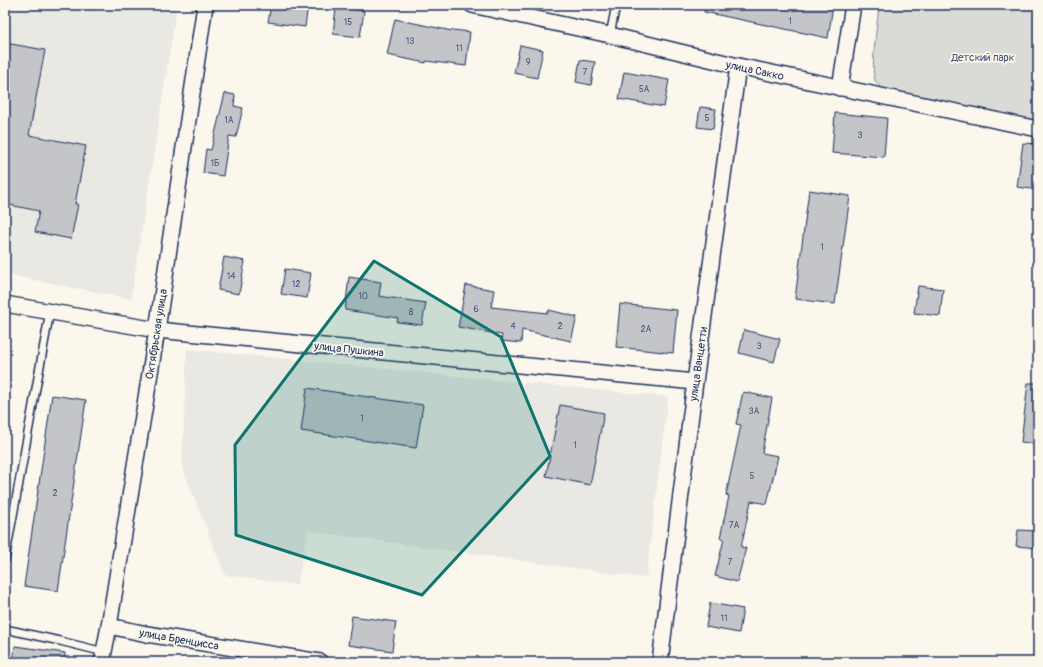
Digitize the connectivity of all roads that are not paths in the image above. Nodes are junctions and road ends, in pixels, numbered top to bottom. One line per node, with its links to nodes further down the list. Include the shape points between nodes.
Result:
1 (205, 5): 11 (street, Октябрьская улица)
2 (472, 5): 5 (street, улица Сакко)
3 (616, 5): 5 (lane)
4 (853, 5): 7 (street)
5 (610, 35): 6 (street, улица Сакко)
6 (738, 66): 7 (street, улица Сакко); 12 (street, улица Ванцетти)
7 (840, 88): 8 (street, улица Сакко)
8 (1038, 129)
9 (5, 304): 10 (street, улица Пушкина)
10 (50, 311): 11 (street, улица Пушкина); 13 (lane)
11 (157, 330): 12 (street, улица Пушкина); 14 (street, Октябрьская улица)
12 (695, 382): 18 (street, улица Ванцетти)
13 (5, 560)
14 (110, 626): 16 (street, Октябрьская улица); 17 (street, улица Бренцисса)
15 (5, 629): 16 (lane, via 60,641)
16 (103, 657)
17 (320, 662)
18 (660, 662)

